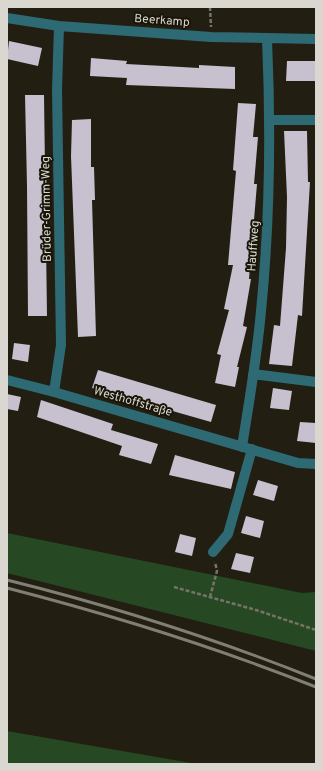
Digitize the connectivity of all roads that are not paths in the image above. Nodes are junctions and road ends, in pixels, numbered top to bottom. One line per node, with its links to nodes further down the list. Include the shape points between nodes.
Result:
1 (7, 18): 2 (street, Beerkamp)
2 (59, 26): 3 (street, Beerkamp); 10 (street, Brüder-Grimm-Weg, via 57,90 61,345)
3 (267, 39): 4 (street, Beerkamp); 5 (street, Hauffweg)
4 (316, 39)
5 (271, 120): 6 (street); 7 (street, Hauffweg, via 265,264)
6 (316, 120)
7 (253, 374): 9 (street); 11 (street, Hauffweg)
8 (7, 380): 10 (street, Westhoffstraße)
9 (316, 382)
10 (54, 392): 11 (street, Westhoffstraße)
11 (247, 448): 12 (street, Westhoffstraße, via 298,463); 13 (street, via 228,534)
12 (316, 464)
13 (212, 552)

